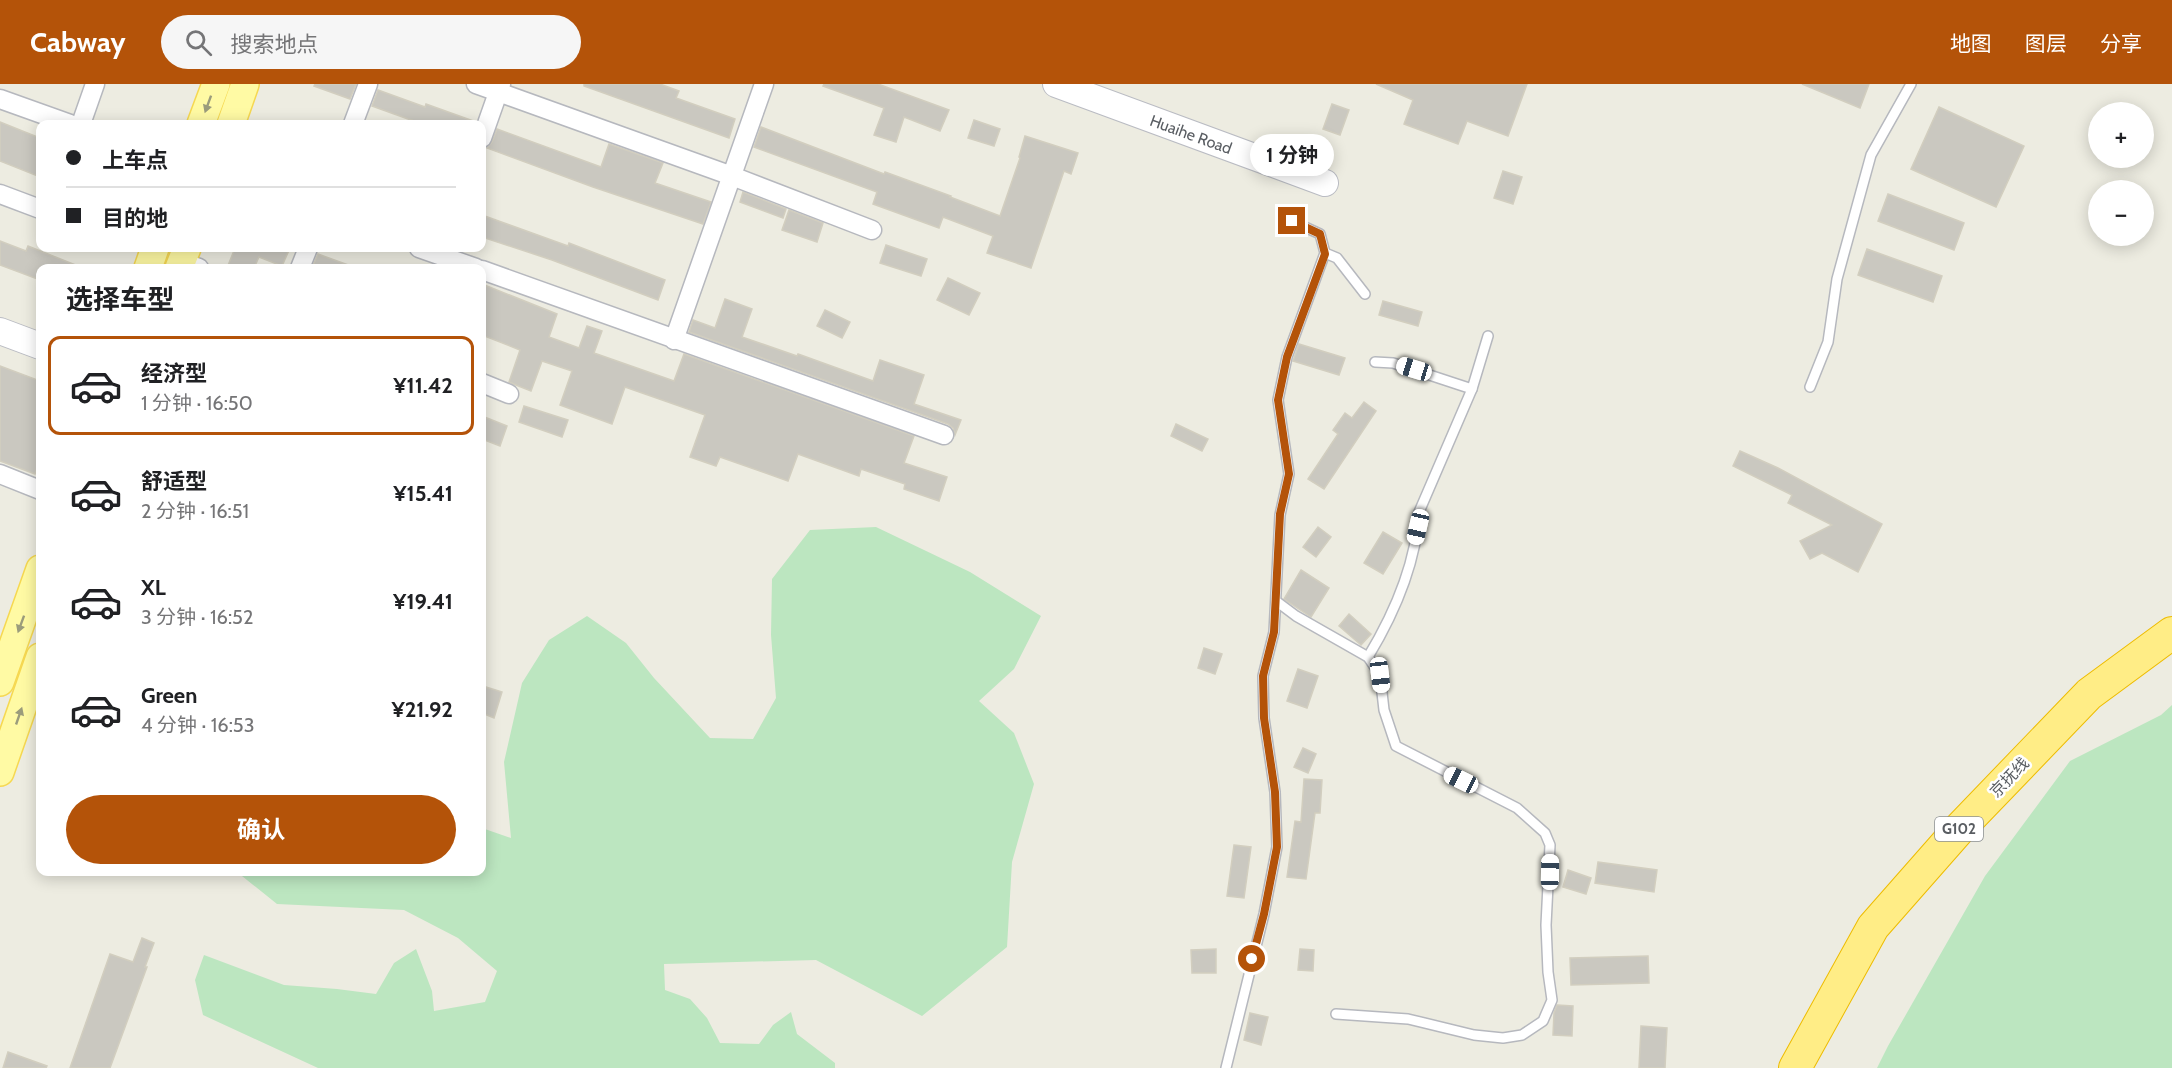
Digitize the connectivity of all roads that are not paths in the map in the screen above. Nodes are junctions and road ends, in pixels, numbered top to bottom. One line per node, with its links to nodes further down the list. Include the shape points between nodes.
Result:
1 (95, 84): 12 (street)
2 (216, 84): 13 (main road, one-way to 13)
3 (245, 84): 14 (main road)
4 (368, 84): 15 (street)
5 (476, 84): 9 (street)
6 (764, 84): 17 (street)
7 (1056, 84): 18 (street, Huaihe Road)
8 (1911, 84): 34 (lane, via 1871,155 1837,279 1828,342)
9 (500, 88): 16 (street); 17 (street)
10 (0, 99): 11 (street)
11 (59, 120)
12 (82, 120)
13 (202, 120)
14 (232, 120)
15 (354, 120)
16 (486, 127)
17 (732, 176): 22 (street); 30 (street)
18 (1325, 183)
19 (0, 194): 20 (street)
20 (36, 208)
21 (1292, 221): 23 (lane, via 1320,234)
22 (872, 230)
23 (1325, 254): 27 (lane, via 1337,258); 41 (lane, via 1287,357 1278,400 1289,474 1280,514)
24 (437, 257): 25 (street)
25 (462, 264)
26 (486, 271): 30 (street)
27 (1365, 294)
28 (0, 331): 31 (street)
29 (1488, 336): 35 (lane)
30 (674, 340): 37 (street)
31 (36, 344)
32 (1375, 362): 35 (lane, via 1393,363)
33 (486, 385): 36 (street)
34 (1810, 387)
35 (1472, 389): 43 (lane, via 1419,512 1411,556 1388,625)
36 (509, 394)
37 (944, 435)
38 (0, 474): 39 (street)
39 (36, 488)
40 (36, 580): 45 (main road, one-way to 45)
41 (1276, 601): 43 (lane); 48 (lane, via 1274,632 1263,676 1277,847)
42 (2172, 633): 49 (highway, 京抚线 / G102, via 2089,694 1961,827 1872,927)
43 (1368, 657): 47 (lane, via 1380,675 1384,710 1396,746 1517,808 1545,833 1550,845 1546,924 1552,1000 1544,1021 1522,1035 1503,1038 1408,1019)
44 (36, 668): 46 (main road, one-way to 44)
45 (0, 682)
46 (0, 771)
47 (1336, 1014)
48 (1226, 1068)
49 (1795, 1068)

